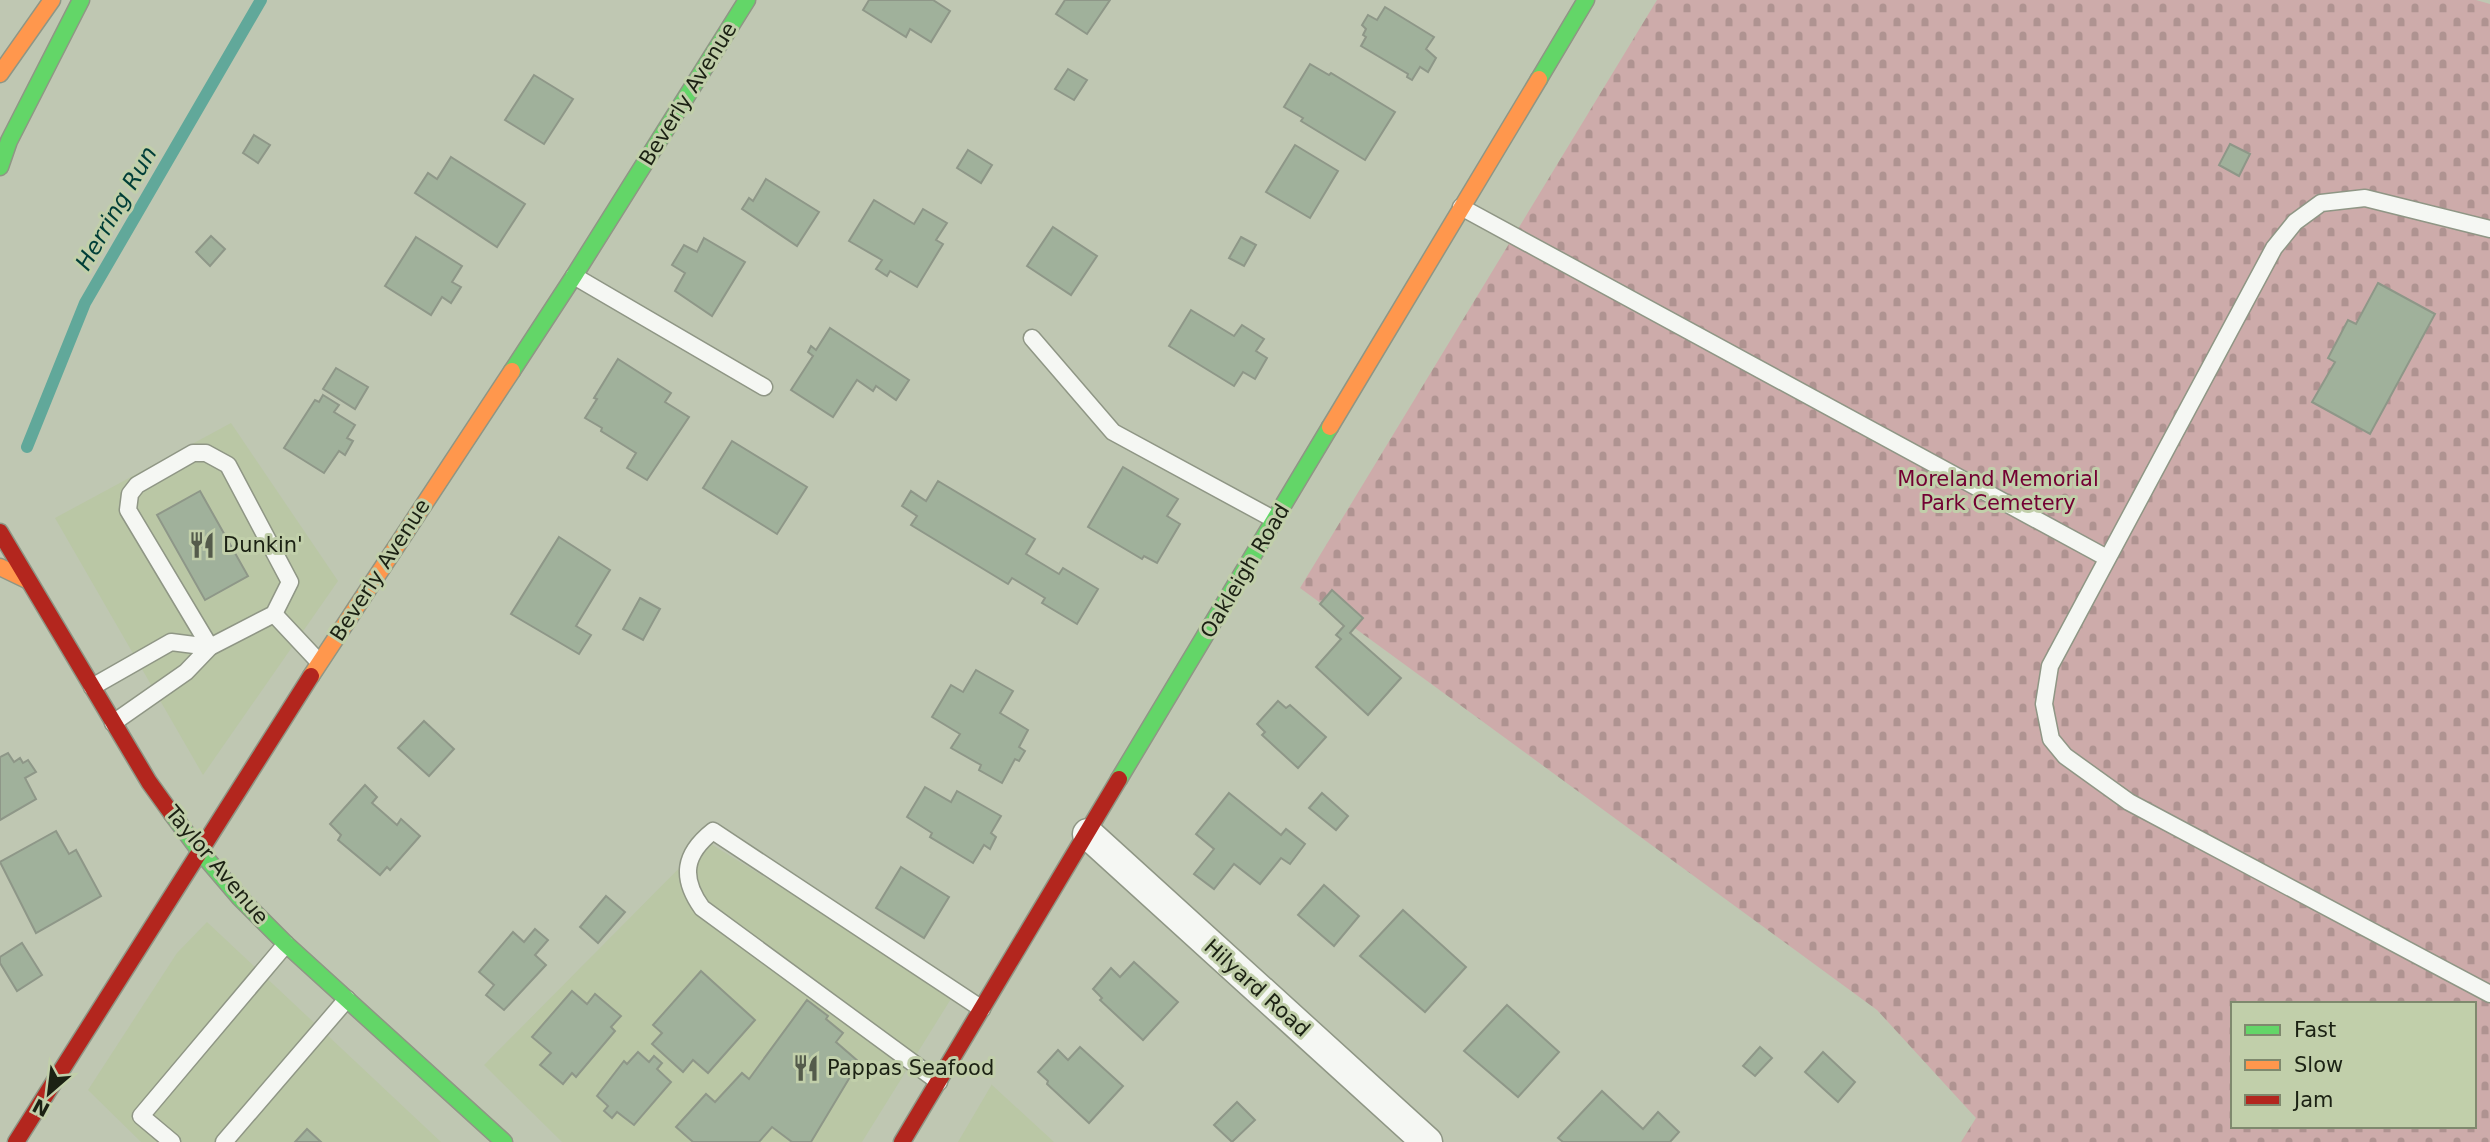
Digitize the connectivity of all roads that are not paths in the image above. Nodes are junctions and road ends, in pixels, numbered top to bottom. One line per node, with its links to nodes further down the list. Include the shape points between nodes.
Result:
1 (52, 0): 5 (street)
2 (80, 0): 6 (street)
3 (747, 0): 9 (street, Beverly Avenue)
4 (1586, 0): 7 (street, Oakleigh Road)
5 (0, 74)
6 (0, 167)
7 (1461, 207): 12 (street, Oakleigh Road); 14 (lane)
8 (2490, 229): 14 (lane, via 2365,198 2321,203 2295,222 2274,248)
9 (574, 276): 11 (lane); 19 (street, Beverly Avenue)
10 (1032, 338): 12 (lane, via 1113,432)
11 (764, 387)
12 (1275, 520): 22 (street, Oakleigh Road)
13 (0, 532): 16 (street, Taylor Avenue)
14 (2107, 558): 25 (lane, via 2050,666 2044,704 2051,740 2065,756 2129,802)
15 (0, 567): 16 (street)
16 (27, 580): 20 (street, Taylor Avenue)
17 (274, 614): 18 (lane); 18 (lane, via 290,582 228,465 206,453 193,453 137,485 130,494 128,510); 19 (lane)
18 (210, 648): 20 (lane, via 171,642); 21 (lane, via 186,672)
19 (319, 662): 23 (street, Beverly Avenue)
20 (91, 688): 21 (street, Taylor Avenue)
21 (113, 723): 23 (street, Taylor Avenue)
22 (1088, 834): 27 (street, Oakleigh Road); 34 (street, Hilyard Road)
23 (199, 850): 24 (street, Taylor Avenue); 29 (street, Beverly Avenue)
24 (286, 944): 26 (street, Taylor Avenue); 30 (lane, via 141,1116)
25 (2490, 994)
26 (347, 999): 31 (lane); 32 (street, Taylor Avenue)
27 (982, 1009): 28 (street, Oakleigh Road); 28 (lane, via 713,831 697,844 688,867 690,891 702,908)
28 (939, 1082): 33 (street, Oakleigh Road)
29 (16, 1142)
30 (172, 1142)
31 (224, 1142)
32 (504, 1142)
33 (902, 1142)
34 (1427, 1142)

